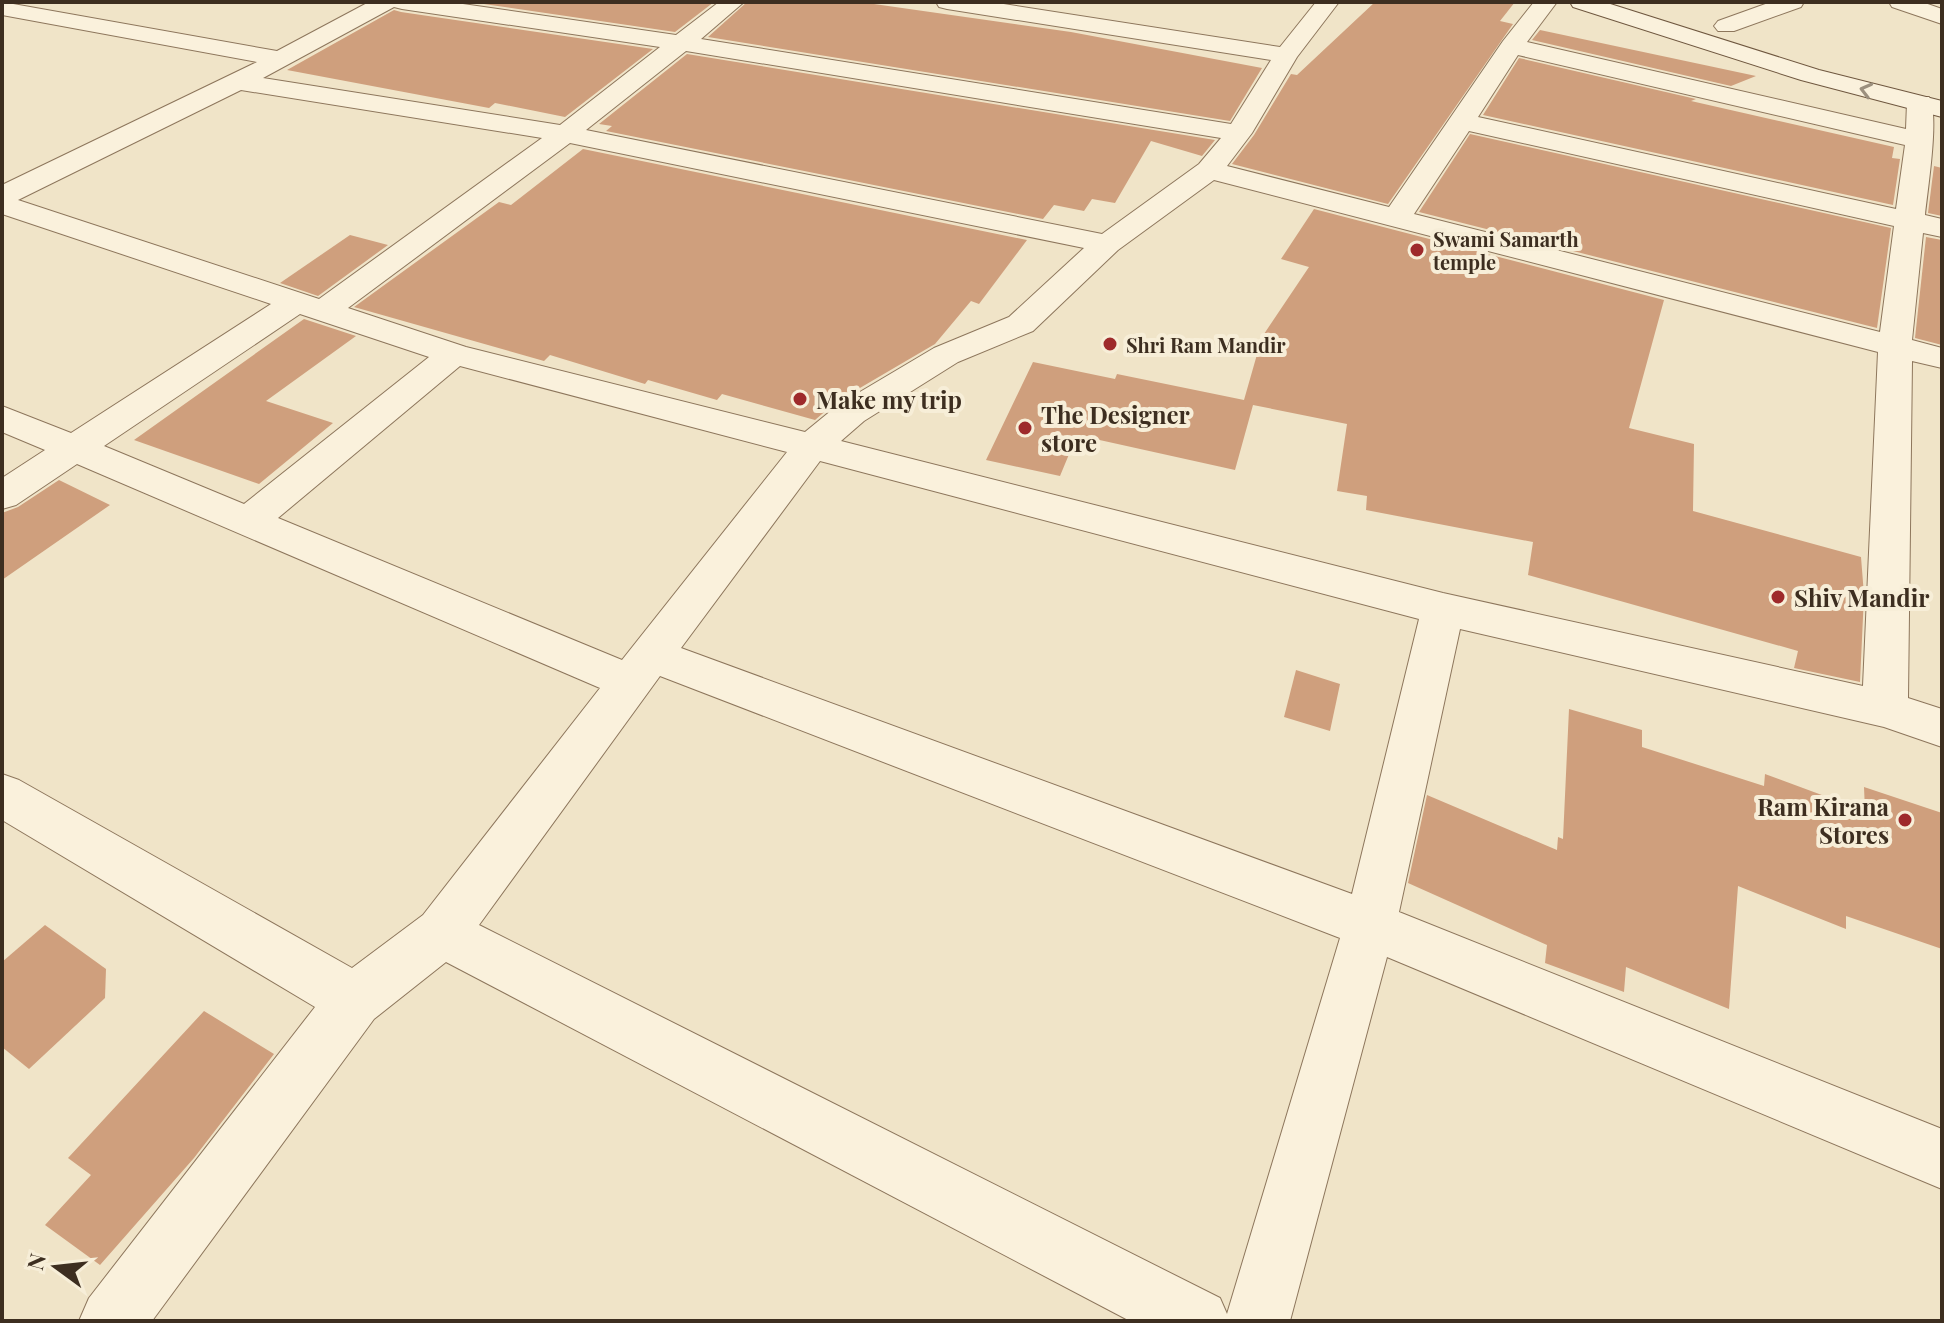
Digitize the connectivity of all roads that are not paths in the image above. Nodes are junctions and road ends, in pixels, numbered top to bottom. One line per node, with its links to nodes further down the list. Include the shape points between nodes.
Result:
1 (386, 2): 17 (street)
2 (402, 2): 14 (street)
3 (733, 2): 14 (street)
4 (947, 2): 16 (street)
5 (1328, 2): 16 (street)
6 (1546, 2): 15 (street)
7 (1581, 2): 19 (street, one-way to 7, via 1796,71)
8 (1651, 2): 13 (street)
9 (1793, 2): 13 (street)
10 (1900, 2): 12 (street)
11 (2, 8): 17 (street)
12 (1942, 17)
13 (1726, 26): 19 (street)
14 (681, 43): 21 (street); 22 (street)
15 (1512, 46): 20 (street); 23 (street)
16 (1286, 55): 21 (street)
17 (281, 59): 18 (street)
18 (238, 82): 22 (street); 25 (street)
19 (1935, 101): 23 (street)
20 (1461, 121): 27 (street); 28 (street)
21 (1239, 133): 24 (street)
22 (565, 134): 29 (street); 30 (street)
23 (1919, 140): 28 (street)
24 (1209, 170): 27 (street); 29 (street)
25 (2, 196)
26 (2, 204): 30 (street)
27 (1397, 217): 31 (street)
28 (1926, 223): 31 (street)
29 (1107, 244): 35 (street, via 1021,324 946,355 851,413)
30 (309, 307): 32 (street); 36 (street)
31 (1895, 345): 33 (street); 41 (street)
32 (454, 354): 35 (street); 38 (street)
33 (1942, 358)
34 (2, 418): 36 (street)
35 (811, 447): 39 (street); 40 (street)
36 (73, 450): 37 (street); 38 (street)
37 (2, 496)
38 (248, 522): 40 (street)
39 (1443, 609): 41 (street); 44 (street)
40 (641, 668): 44 (street); 45 (street)
41 (1885, 709): 42 (street)
42 (1942, 728)
43 (2, 795): 46 (street)
44 (1370, 925): 47 (street); 50 (street)
45 (442, 933): 46 (street); 49 (street)
46 (355, 1000): 48 (street)
47 (1942, 1159)
48 (112, 1321)
49 (1197, 1321)
50 (1257, 1321)

